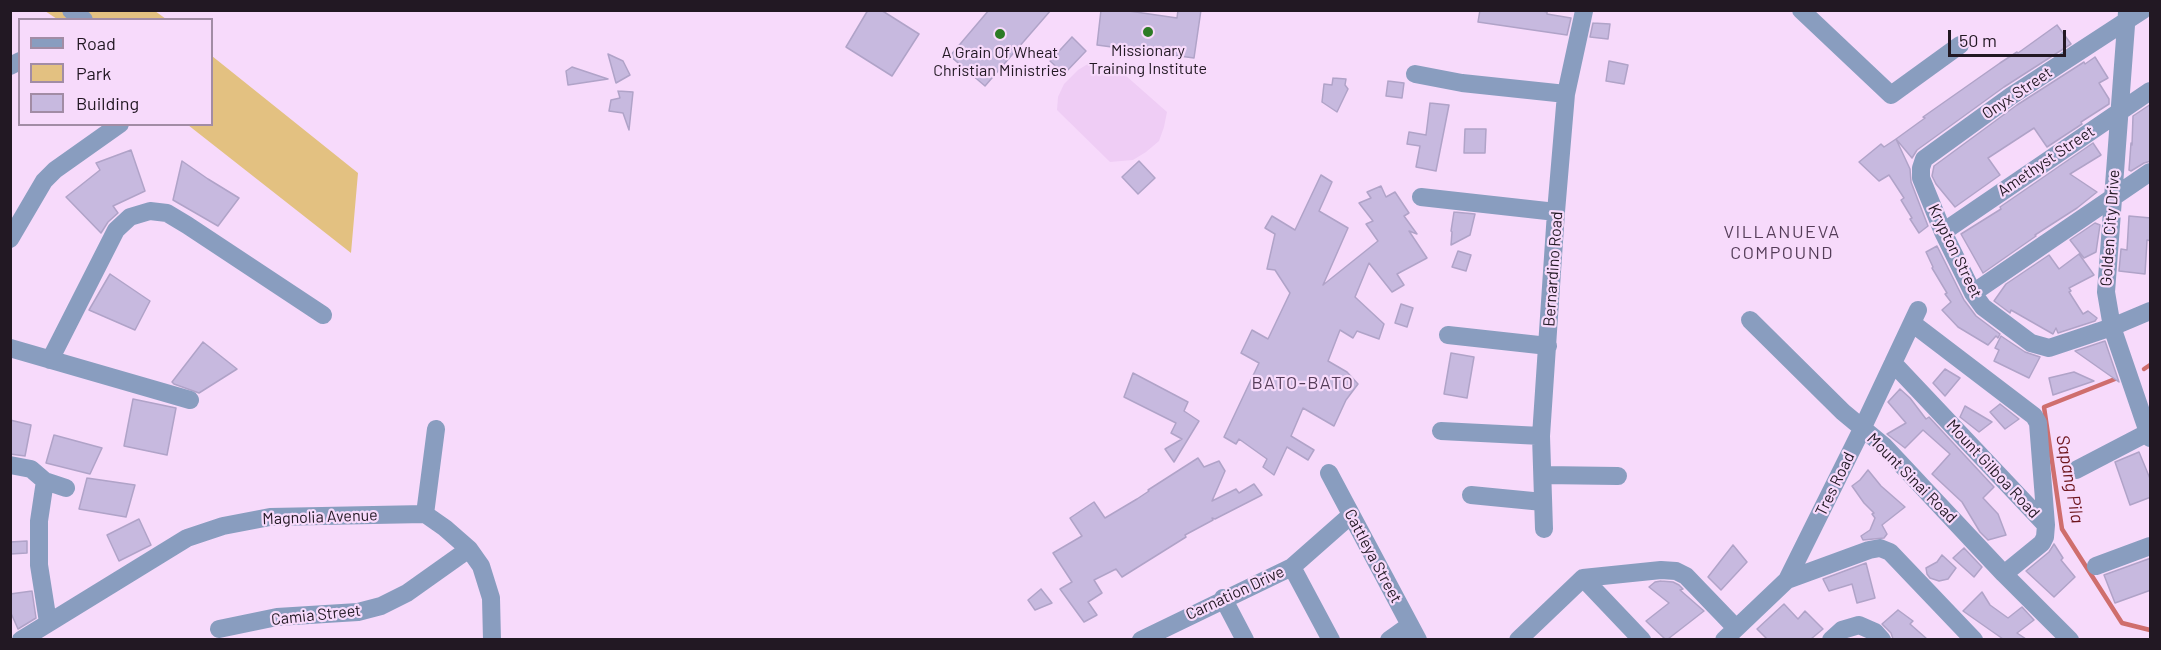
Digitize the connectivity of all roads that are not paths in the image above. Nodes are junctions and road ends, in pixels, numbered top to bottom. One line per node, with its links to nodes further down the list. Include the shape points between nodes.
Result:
1 (1801, 10): 5 (street, via 1891,95)
2 (2143, 10): 4 (street, Onyx Street)
3 (1586, 11): 8 (street, Bernardino Road)
4 (2127, 16): 9 (street, Golden City Drive); 11 (street, Onyx Street)
5 (1960, 45)
6 (1415, 74): 8 (street)
7 (2151, 91): 9 (street, Amethyst Street)
8 (1566, 94): 15 (street, Bernardino Road)
9 (2118, 112): 14 (street, Golden City Drive); 16 (street, Amethyst Street)
10 (117, 126): 17 (street, via 44,181)
11 (1924, 159): 16 (street, Krypton Street, via 1921,178)
12 (2151, 172): 14 (street)
13 (1421, 197): 15 (street)
14 (2112, 199): 18 (street); 22 (street, Golden City Drive, via 2106,292)
15 (1556, 212): 24 (street, Bernardino Road)
16 (1942, 232): 18 (street, Krypton Street)
17 (10, 239)
18 (1973, 293): 22 (street, Krypton Street, via 1983,307 2040,347 2049,348)
19 (2151, 311): 22 (street)
20 (323, 315): 26 (street, via 187,225 167,213 150,211 130,216 116,230)
21 (1750, 320): 30 (street, Mount Sinai Road)
22 (2112, 327): 32 (street, Golden City Drive)
23 (1448, 335): 24 (street)
24 (1548, 346): 33 (street, Bernardino Road)
25 (10, 348): 26 (street)
26 (50, 360): 28 (street)
27 (1893, 363): 30 (street, Tres Road); 45 (street, Mount Gilboa Road); 45 (street, Tres Road, via 1915,317 2034,416 2040,430)
28 (190, 400)
29 (436, 429): 43 (street)
30 (1862, 429): 51 (street, Mount Sinai Road, via 1884,446); 53 (street, Tres Road)
31 (1441, 431): 33 (street)
32 (2150, 435): 35 (street)
33 (1541, 436): 37 (street, Bernardino Road)
34 (10, 465): 39 (street, via 31,469)
35 (2076, 471)
36 (1329, 473): 44 (street, Cattleya Street)
37 (1543, 475): 38 (street); 42 (street, Bernardino Road)
38 (1618, 476)
39 (45, 481): 40 (street); 55 (street, via 39,521 39,565)
40 (66, 488)
41 (1471, 495): 42 (street)
42 (1543, 502): 46 (street, Bernardino Road)
43 (424, 514): 48 (street); 55 (street, Magnolia Avenue, via 270,517 223,526 187,538)
44 (1351, 515): 50 (street, Carnation Drive); 57 (street, Cattleya Street)
45 (2046, 525): 51 (street, Mount Gilboa Road, via 2042,543)
46 (1544, 530)
47 (2151, 546): 49 (street)
48 (469, 549): 56 (street, Camia Street, via 407,594 381,606 358,612 277,617); 62 (street, via 481,566 491,598)
49 (2096, 566)
50 (1292, 567): 54 (street, Carnation Drive); 64 (street)
51 (2004, 574): 70 (street, Mount Sinai Road)
52 (1583, 578): 58 (street, via 1676,571 1686,576); 60 (street); 66 (street)
53 (1787, 580): 58 (street, Tres Road); 69 (street, via 1880,548 1890,552)
54 (1223, 598): 59 (street, Carnation Drive); 63 (street)
55 (48, 622): 61 (street, Magnolia Avenue)
56 (219, 629)
57 (1414, 632): 65 (street)
58 (1730, 634)
59 (1152, 637)
60 (1634, 637)
61 (21, 639)
62 (492, 639)
63 (1245, 639)
64 (1331, 639)
65 (1389, 639)
66 (1518, 639)
67 (1831, 639): 68 (street, via 1842,630 1859,625)
68 (1882, 639)
69 (1974, 639)
70 (2070, 639)

